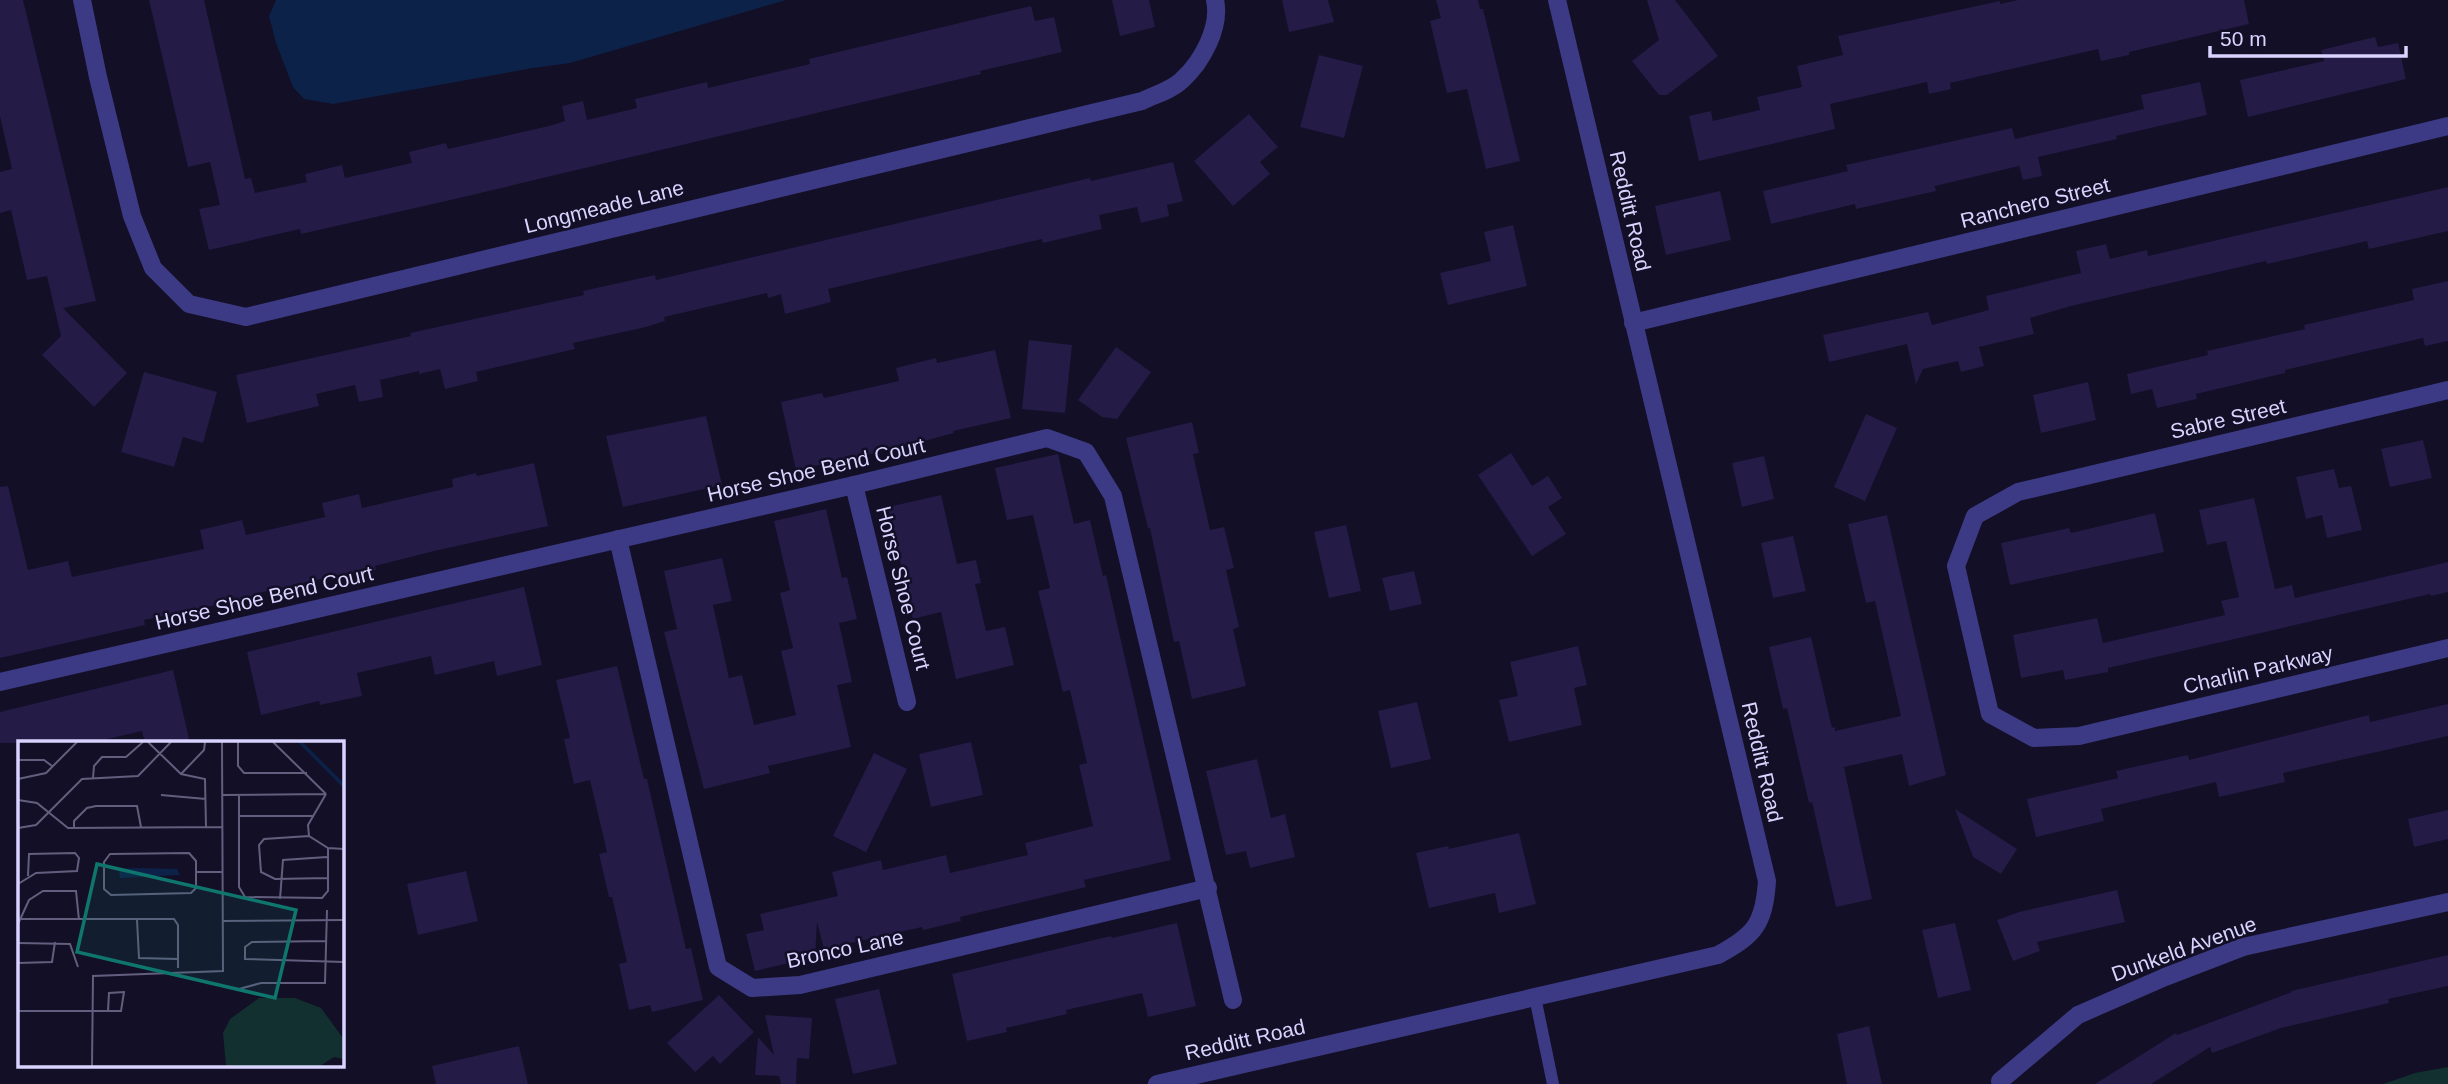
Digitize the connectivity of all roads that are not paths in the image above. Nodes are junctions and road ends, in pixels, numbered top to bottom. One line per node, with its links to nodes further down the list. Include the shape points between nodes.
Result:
1 (82, 0): 2 (street, Longmeade Lane, via 132,216 153,268 189,304 246,317 1142,101 1181,82 1206,48 1218,12)
2 (1215, 0)
3 (1557, 0): 5 (street, Redditt Road)
4 (2448, 126): 5 (street, Ranchero Street)
5 (1633, 323): 15 (street, Redditt Road, via 1766,881 1765,906 1757,928 1718,955)
6 (2448, 390): 12 (street, Sabre Street, via 2018,492 1975,516 1956,566 1990,714 2034,738)
7 (854, 485): 8 (street, Horse Shoe Bend Court); 11 (street, Horse Shoe Court); 13 (street, Horse Shoe Bend Court, via 1047,438 1086,452 1113,496)
8 (618, 539): 10 (street, Horse Shoe Bend Court); 13 (street, Bronco Lane, via 718,967 752,988 800,985)
9 (2448, 648): 12 (street, Charlin Parkway)
10 (0, 682)
11 (907, 702)
12 (2080, 736)
13 (1208, 888): 16 (street, Horse Shoe Bend Court)
14 (2448, 902): 18 (street, Dunkeld Avenue, via 2243,947 2165,977 2078,1015)
15 (1535, 997): 17 (street, Redditt Road); 20 (lane)
16 (1233, 1000)
17 (1202, 1079): 19 (street, Redditt Road)
18 (1999, 1082)
19 (1157, 1084)
20 (1553, 1084)

